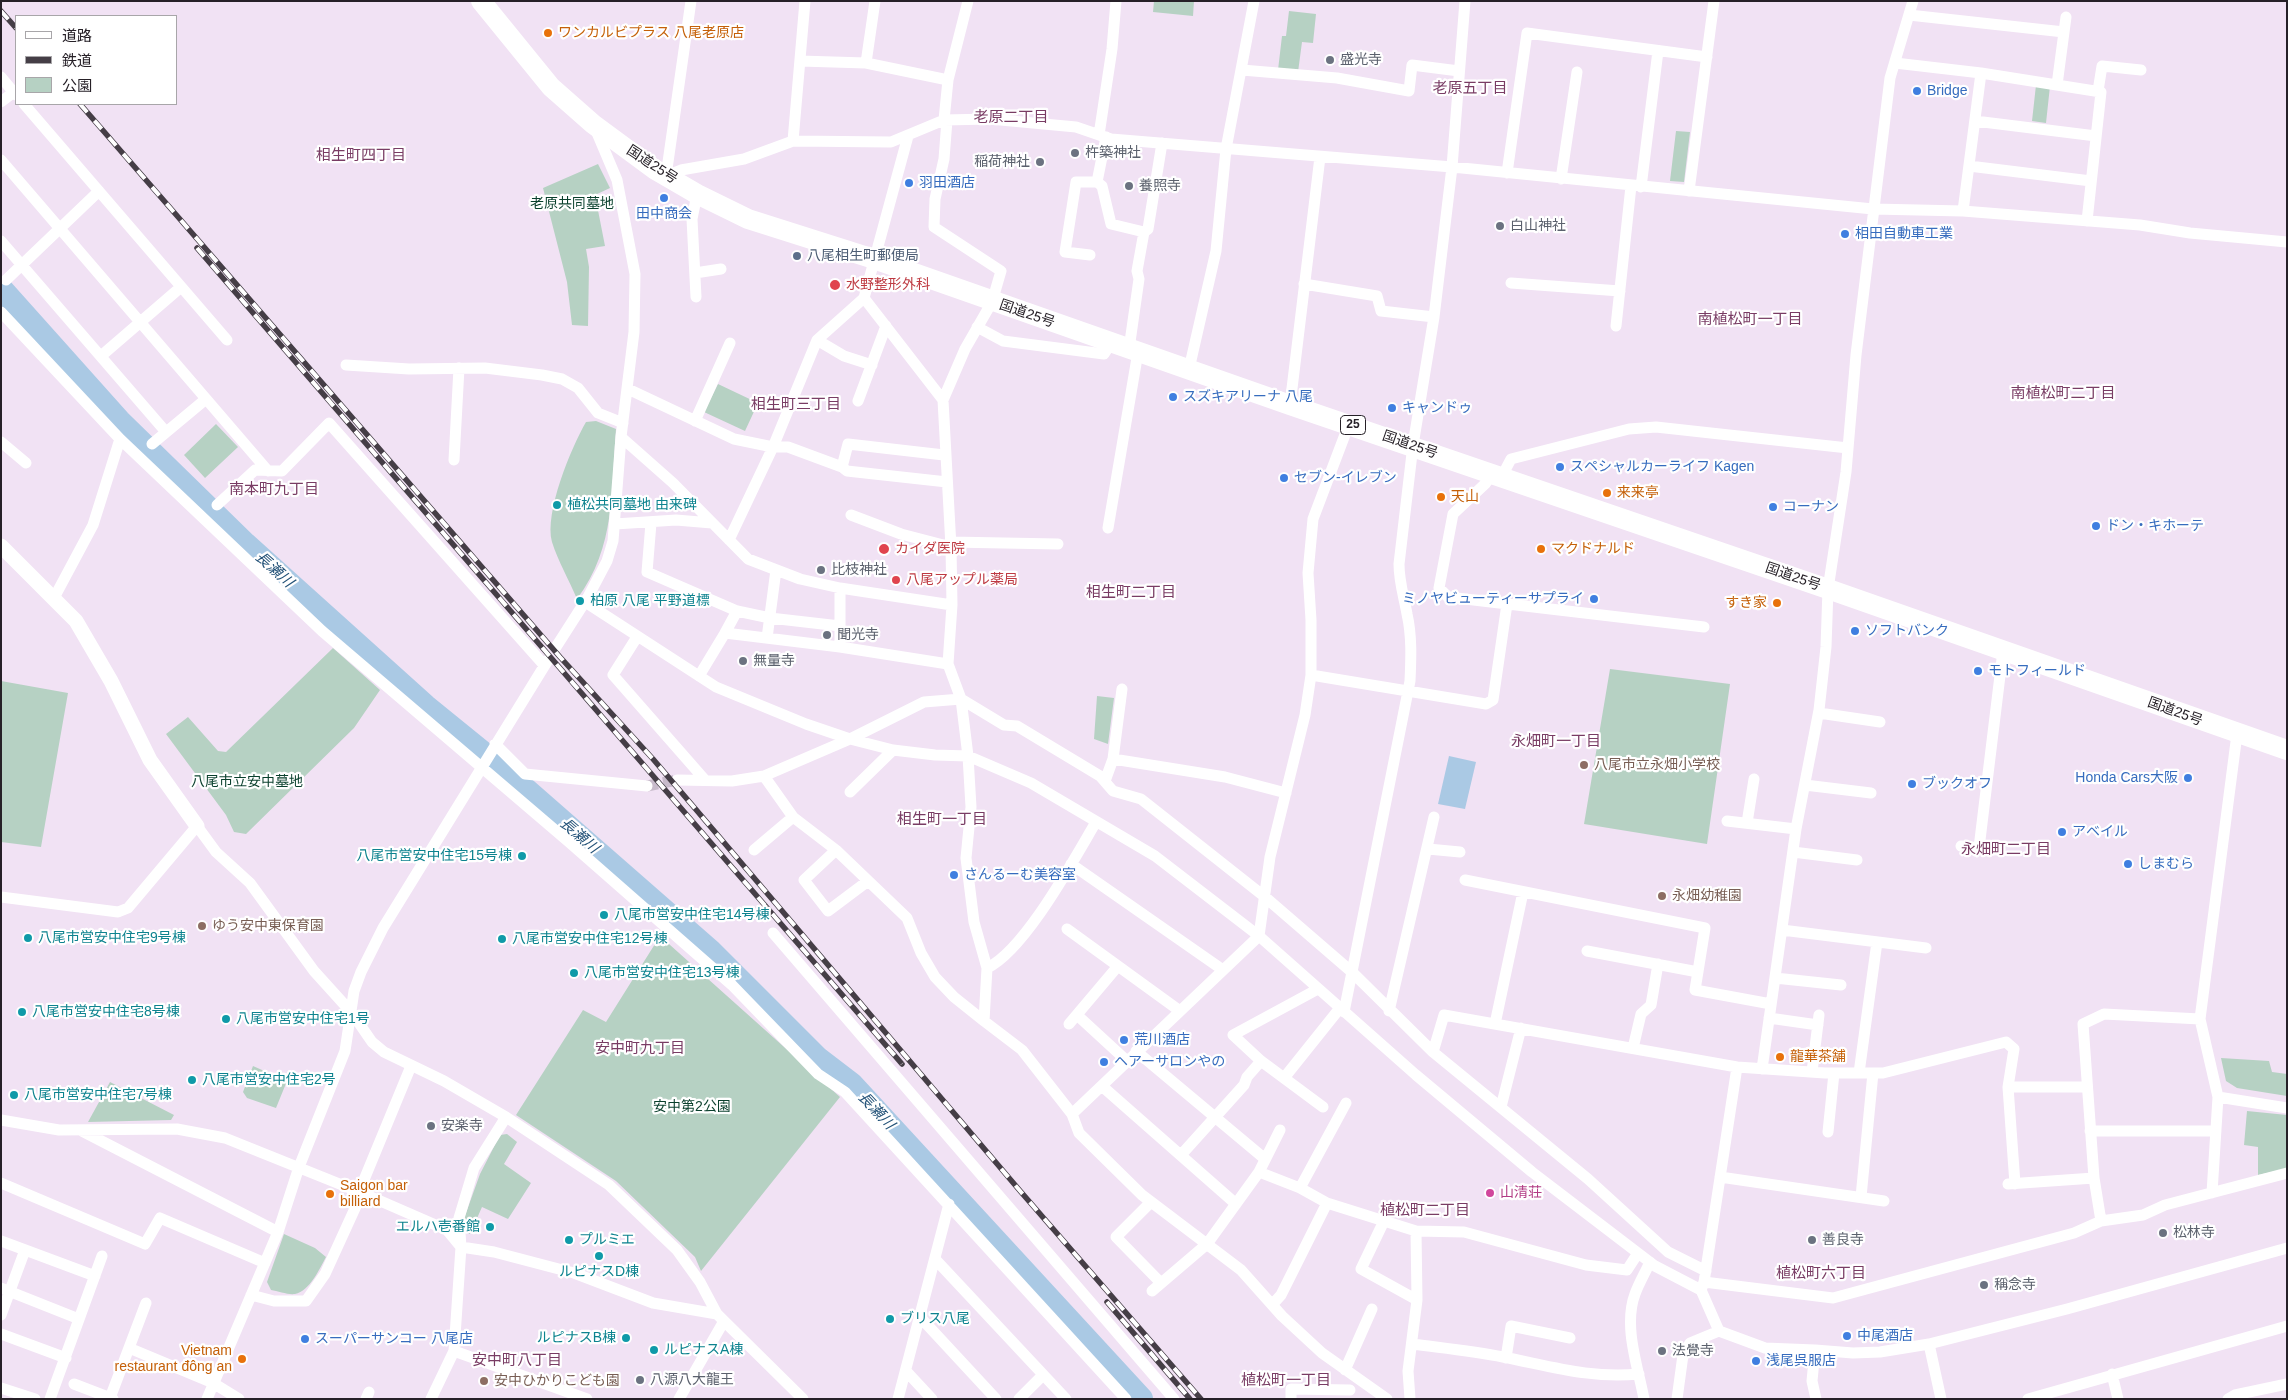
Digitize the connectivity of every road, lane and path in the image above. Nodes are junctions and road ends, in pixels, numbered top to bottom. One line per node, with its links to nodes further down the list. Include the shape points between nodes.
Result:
1 (481, 1): 33 (highway, 国道25号 / 25, via 551,87)
2 (691, 1): 45 (street)
3 (805, 1): 16 (street)
4 (875, 1): 17 (street)
5 (968, 1): 25 (street)
6 (1116, 1): 35 (street)
7 (1254, 1): 19 (street)
8 (1465, 1): 21 (street)
9 (1714, 1): 15 (street)
10 (1913, 1): 11 (street)
11 (1909, 15): 13 (street); 18 (street)
12 (2066, 17): 13 (street)
13 (2064, 32): 26 (street)
14 (1658, 50): 15 (street); 44 (street, via 1527,33); 49 (street)
15 (1707, 57): 51 (street)
16 (800, 61): 17 (street); 37 (street)
17 (866, 63): 25 (street)
18 (1895, 63): 23 (street); 53 (street, via 1890,78)
19 (1242, 70): 21 (street, via 1337,78 1409,91 1412,65); 39 (street)
20 (2141, 70): 27 (street, via 2102,66)
21 (1459, 71): 43 (street)
22 (1577, 72): 46 (street)
23 (1981, 73): 26 (street); 32 (street)
24 (1, 77): 28 (street)
25 (948, 80): 31 (street)
26 (2057, 85): 27 (street)
27 (2098, 92): 36 (street, via 2101,92)
28 (15, 93): 29 (street)
29 (1, 102)
30 (25, 105): 50 (street)
31 (945, 120): 34 (street); 35 (street, via 990,119 1076,127); 72 (street, via 944,159 935,199 934,227 1001,272)
32 (1975, 121): 36 (street); 42 (street)
33 (593, 124): 45 (highway, 国道25号 / 25); 88 (street, via 617,180 635,274 634,332)
34 (908, 136): 37 (street, via 891,142); 61 (street)
35 (1102, 136): 38 (street); 48 (street)
36 (2096, 136): 47 (street)
37 (793, 141): 45 (street, via 744,159 681,170)
38 (1162, 143): 39 (street); 57 (street, via 1148,229)
39 (1226, 149): 40 (street); 87 (street, via 1216,251)
40 (1320, 157): 43 (street); 67 (street)
41 (1, 160): 56 (street)
42 (1969, 166): 47 (street); 54 (street)
43 (1452, 167): 44 (street); 74 (street)
44 (1507, 173): 46 (street)
45 (666, 176): 52 (highway, 国道25号 / 25)
46 (1561, 179): 49 (street)
47 (2091, 181): 55 (street)
48 (1097, 182): 57 (street, via 1102,186 1110,224); 60 (street, via 1076,182 1065,252)
49 (1636, 186): 51 (street); 69 (street)
50 (99, 191): 56 (street); 68 (street)
51 (1689, 191): 53 (street)
52 (697, 194): 61 (highway, 国道25号 / 25, via 748,219); 64 (street, via 692,219)
53 (1873, 209): 54 (street); 103 (street)
54 (1963, 211): 55 (street)
55 (2087, 221): 59 (street)
56 (60, 228): 62 (street); 75 (street)
57 (1144, 232): 82 (street)
58 (1, 241): 62 (street)
59 (2287, 242)
60 (1090, 255)
61 (874, 259): 71 (street); 72 (highway, 国道25号 / 25)
62 (22, 265): 65 (street); 83 (street)
63 (721, 269): 64 (street)
64 (695, 273): 70 (street)
65 (6, 280)
66 (1511, 283): 69 (street)
67 (1304, 284): 74 (street, via 1377,296 1381,311); 92 (street)
68 (181, 287): 75 (street); 79 (street)
69 (1620, 291): 77 (street)
70 (696, 297)
71 (864, 298): 76 (street); 80 (street)
72 (992, 302): 78 (street); 82 (highway, 国道25号 / 25)
73 (1, 312): 98 (street)
74 (1434, 317): 101 (street)
75 (140, 321): 83 (street); 89 (street)
76 (886, 326): 85 (street); 90 (street)
77 (1616, 326)
78 (978, 327): 82 (street, via 1003,341 1104,354); 90 (street)
79 (227, 340)
80 (817, 340): 85 (street, via 844,356); 102 (street)
81 (730, 343): 93 (street)
82 (1126, 348): 87 (highway, 国道25号 / 25); 116 (street)
83 (100, 356): 96 (street)
84 (346, 365): 86 (street)
85 (872, 365): 91 (street)
86 (459, 368): 94 (street, via 485,368 562,379 578,388 598,413); 105 (street)
87 (1189, 370): 92 (highway, 国道25号 / 25)
88 (628, 389): 93 (street); 94 (street)
89 (206, 399): 96 (street); 108 (street)
90 (943, 400): 104 (street)
91 (858, 401)
92 (1290, 405): 95 (highway, 国道25号 / 25)
93 (695, 421): 102 (street, via 734,439)
94 (624, 423): 97 (street)
95 (1350, 424): 101 (highway, 国道25号 / 25); 139 (street, via 1313,519 1308,573)
96 (166, 432): 100 (street)
97 (621, 437): 114 (street); 115 (street)
98 (120, 439): 124 (street, via 93,526); 153 (street, via 322,631)
99 (1, 442): 106 (street)
100 (152, 444)
101 (1413, 445): 109 (highway, 国道25号 / 25); 142 (street, via 1399,564 1411,657)
102 (773, 447): 107 (street, via 788,447); 117 (street)
103 (1848, 448): 109 (street, via 1657,428 1629,429 1511,460); 123 (street)
104 (944, 455): 107 (street, via 848,444); 110 (street)
105 (454, 460)
106 (26, 463)
107 (842, 467): 110 (street, via 847,471)
108 (268, 471): 111 (street, via 254,470); 148 (street, via 282,472 329,423 546,662)
109 (1496, 476): 123 (highway, 国道25号 / 25); 126 (street, via 1453,514 1439,588 1448,597)
110 (948, 482): 118 (street)
111 (217, 505)
112 (851, 515): 118 (street, via 901,534)
113 (651, 522): 114 (street); 115 (street); 128 (street, via 647,572)
114 (712, 523): 117 (street)
115 (614, 524): 125 (street, via 607,561)
116 (1108, 528)
117 (729, 540): 121 (street, via 748,559)
118 (950, 544): 119 (street); 127 (street)
119 (1058, 544)
120 (1, 546): 124 (street)
121 (776, 570): 122 (street); 129 (street)
122 (840, 588): 127 (street); 130 (street)
123 (1828, 589): 137 (highway, 国道25号 / 25); 144 (street)
124 (54, 598): 169 (street, via 76,621 88,640 150,760)
125 (585, 602): 133 (street); 135 (street)
126 (1506, 604): 131 (street); 142 (street, via 1493,700 1486,704)
127 (952, 606): 138 (street)
128 (737, 611): 129 (street); 132 (street)
129 (770, 618): 130 (street); 134 (street)
130 (840, 626): 136 (street)
131 (1704, 627)
132 (725, 633): 134 (street); 140 (street)
133 (637, 637): 140 (street); 157 (street, via 614,675)
134 (767, 638): 136 (street)
135 (556, 647)
136 (840, 647): 138 (street)
137 (2004, 651): 146 (highway, 国道25号 / 25); 172 (street)
138 (948, 664): 143 (street)
139 (1311, 674): 142 (street); 162 (street, via 1305,715)
140 (699, 676): 147 (street, via 716,687)
141 (1122, 689): 152 (street)
142 (1408, 692): 198 (street)
143 (961, 699): 147 (street, via 924,702); 151 (street); 158 (street, via 1004,725 1017,726)
144 (1819, 713): 145 (street); 159 (street)
145 (1880, 722)
146 (2238, 734): 150 (highway, 国道25号 / 25); 209 (street)
147 (850, 739): 149 (street); 154 (street)
148 (492, 748): 153 (street); 160 (street, via 525,774)
149 (892, 750): 151 (street); 161 (street)
150 (2287, 750)
151 (968, 756): 167 (street, via 1031,783); 195 (street, via 971,807 966,858 974,922)
152 (1113, 759): 158 (street); 162 (street, via 1225,777)
153 (481, 766): 206 (street, via 383,928 354,991); 259 (street, via 732,985 818,1074 845,1092)
154 (764, 776): 157 (street, via 732,782); 164 (street)
155 (1754, 779): 168 (street)
156 (677, 780): 157 (street)
157 (705, 780)
158 (1105, 781): 185 (street, via 1113,791 1141,798)
159 (1805, 785): 163 (street); 170 (street)
160 (647, 786)
161 (850, 792)
162 (1286, 793): 185 (street, via 1270,857)
163 (1870, 794)
164 (793, 817): 174 (street); 175 (street)
165 (1434, 817): 173 (street)
166 (1727, 821): 168 (street)
167 (1096, 822): 180 (street); 189 (street, via 1155,856)
168 (1747, 823): 170 (street)
169 (197, 826): 184 (street, via 128,908 118,912); 206 (street, via 216,852 250,883 314,971)
170 (1796, 829): 178 (street)
171 (1961, 846): 172 (street)
172 (1979, 848): 176 (street)
173 (1428, 849): 177 (street); 205 (street)
174 (754, 850)
175 (836, 850): 182 (street); 182 (street, via 804,880 828,911)
176 (1998, 850)
177 (1460, 852)
178 (1793, 852): 179 (street); 187 (street)
179 (1856, 860)
180 (1071, 864): 195 (street, via 1040,913 1000,962); 196 (street)
181 (1465, 880): 183 (street)
182 (868, 881): 210 (street, via 907,918 935,977 954,998)
183 (1523, 892): 197 (street, via 1705,928); 212 (street)
184 (1, 897)
185 (1265, 897): 189 (street); 198 (street)
186 (1068, 929): 194 (street)
187 (1782, 930): 190 (street); 199 (street)
188 (772, 933): 311 (street)
189 (1259, 936): 196 (street); 201 (street)
190 (1877, 942): 191 (street); 224 (street)
191 (1926, 948)
192 (1586, 951): 193 (street)
193 (1658, 964): 197 (street); 214 (street, via 1651,1005 1641,1014)
194 (1118, 966): 204 (street); 207 (street)
195 (987, 968): 210 (street)
196 (1223, 970): 204 (street)
197 (1698, 972): 202 (street, via 1695,990)
198 (1353, 973): 203 (street); 205 (street)
199 (1775, 978): 200 (street); 202 (street)
200 (1841, 985)
201 (1318, 989): 203 (street); 218 (street, via 1233,1035)
202 (1771, 1004): 208 (street)
203 (1342, 1010): 226 (street); 270 (street, via 1532,1172)
204 (1180, 1011): 215 (street)
205 (1390, 1011): 216 (street)
206 (352, 1013): 219 (street, via 372,1042); 246 (street, via 345,1051)
207 (1077, 1015): 211 (street); 217 (street)
208 (1769, 1018): 221 (street); 222 (street, via 1819,1020)
209 (2200, 1019): 227 (street, via 2104,1014 2083,1024); 230 (street)
210 (984, 1021): 235 (street, via 1022,1050)
211 (1069, 1024)
212 (1495, 1024): 213 (street); 216 (street, via 1444,1015)
213 (1521, 1028): 214 (street); 233 (street)
214 (1633, 1048): 220 (street)
215 (1136, 1051): 217 (street); 237 (street)
216 (1433, 1052): 233 (street)
217 (1127, 1061): 228 (street)
218 (1261, 1061): 226 (street); 237 (street)
219 (412, 1066): 236 (street); 253 (street)
220 (1737, 1067): 221 (street); 249 (street)
221 (1762, 1069): 222 (street)
222 (1812, 1072): 223 (street)
223 (1834, 1073): 224 (street); 243 (street)
224 (1859, 1073): 225 (street)
225 (1873, 1073): 229 (street, via 1918,1066 2006,1042 2014,1049); 255 (street)
226 (1284, 1078): 232 (street)
227 (2087, 1086): 229 (street); 241 (street)
228 (1103, 1087): 235 (street); 244 (street)
229 (2008, 1087): 250 (street, via 2011,1184)
230 (2218, 1096): 234 (street); 242 (street)
231 (1346, 1103): 252 (street)
232 (1323, 1107)
233 (1501, 1107): 276 (street)
234 (2287, 1108)
235 (1072, 1114): 257 (street, via 1079,1133)
236 (506, 1117): 267 (street, via 474,1168 459,1218); 287 (street, via 609,1185 677,1250)
237 (1215, 1117): 244 (street); 245 (street)
238 (1, 1120): 240 (street)
239 (1280, 1130): 245 (street)
240 (80, 1131): 246 (street, via 177,1129 225,1138); 264 (street)
241 (2090, 1131): 242 (street); 250 (street)
242 (2216, 1131): 254 (street)
243 (1828, 1132)
244 (1181, 1155): 260 (street)
245 (1265, 1159): 247 (street)
246 (299, 1167): 253 (street); 264 (street)
247 (1259, 1172): 252 (street); 260 (street)
248 (2287, 1173): 254 (street)
249 (1720, 1177): 255 (street); 276 (street)
250 (2094, 1178): 262 (street)
251 (1, 1183): 274 (street, via 145,1244 160,1218)
252 (1300, 1188): 258 (street)
253 (361, 1193): 267 (street, via 446,1230); 280 (street, via 325,1274 306,1300 274,1301)
254 (2212, 1193): 262 (street, via 2165,1205 2144,1215)
255 (1861, 1197): 256 (street)
256 (1884, 1201)
257 (1151, 1202): 266 (street); 277 (street, via 1116,1237)
258 (1327, 1203): 261 (street); 283 (street, via 1281,1295)
259 (949, 1204): 272 (street); 326 (street)
260 (1236, 1204): 266 (street)
261 (1384, 1221): 263 (street); 281 (street, via 1360,1269)
262 (2101, 1221): 276 (street, via 2074,1233 1833,1298)
263 (1416, 1231): 270 (street, via 1464,1232 1586,1265 1627,1270); 281 (street)
264 (278, 1232): 274 (street)
265 (1, 1241): 269 (street)
266 (1207, 1244): 277 (street); 283 (street, via 1241,1270)
267 (461, 1247): 287 (street, via 494,1252 574,1273 653,1304); 297 (street)
268 (2287, 1248): 294 (street)
269 (25, 1250): 275 (street); 278 (street)
270 (1638, 1253): 273 (street)
271 (102, 1256): 275 (street)
272 (935, 1258): 286 (street); 304 (street)
273 (1650, 1262): 276 (street); 302 (street, via 1634,1295 1631,1313)
274 (265, 1263): 280 (street)
275 (95, 1276): 288 (street)
276 (1704, 1281): 290 (street)
277 (1161, 1282): 279 (street)
278 (6, 1290): 285 (street); 288 (street)
279 (1152, 1291)
280 (251, 1294): 306 (street)
281 (1417, 1300): 293 (street)
282 (146, 1303): 295 (street)
283 (1272, 1305): 300 (street)
284 (1372, 1309): 300 (street)
285 (1, 1316)
286 (920, 1317): 301 (street); 323 (street)
287 (720, 1318): 319 (street); 320 (street)
288 (79, 1319): 298 (street)
289 (2287, 1326): 303 (street)
290 (1718, 1331): 296 (street, via 1765,1348); 331 (street, via 1690,1343 1683,1355)
291 (1, 1334): 298 (street)
292 (1570, 1338): 299 (street, via 1511,1326)
293 (1412, 1344): 299 (street); 329 (street, via 1408,1370)
294 (1929, 1344): 296 (street, via 1880,1352); 333 (street)
295 (129, 1348): 306 (street); 312 (street)
296 (1815, 1350): 332 (street, via 1812,1381)
297 (454, 1351): 317 (street); 318 (street)
298 (66, 1358): 314 (street)
299 (1506, 1358): 302 (street, via 1592,1375)
300 (1345, 1370): 305 (street)
301 (906, 1371): 321 (street); 322 (street)
302 (1639, 1374): 330 (street)
303 (2112, 1374): 334 (street); 335 (street)
304 (1043, 1375): 324 (street); 325 (street)
305 (1358, 1380): 310 (street); 328 (street)
306 (213, 1383): 315 (street); 316 (street)
307 (74, 1384): 312 (street)
308 (2287, 1384): 336 (street)
309 (2, 1389): 313 (street)
310 (1350, 1394): 327 (street, via 1291,1389)
311 (1168, 1397)
312 (111, 1398)
313 (35, 1399)
314 (50, 1399)
315 (206, 1399)
316 (239, 1399)
317 (431, 1399)
318 (588, 1399)
319 (679, 1399)
320 (803, 1399)
321 (898, 1399)
322 (932, 1399)
323 (996, 1399)
324 (1020, 1399)
325 (1066, 1399)
326 (1126, 1399)
327 (1291, 1399)
328 (1387, 1399)
329 (1410, 1399)
330 (1644, 1399)
331 (1678, 1399)
332 (1816, 1399)
333 (1941, 1399)
334 (2028, 1399)
335 (2118, 1399)
336 (2228, 1399)

